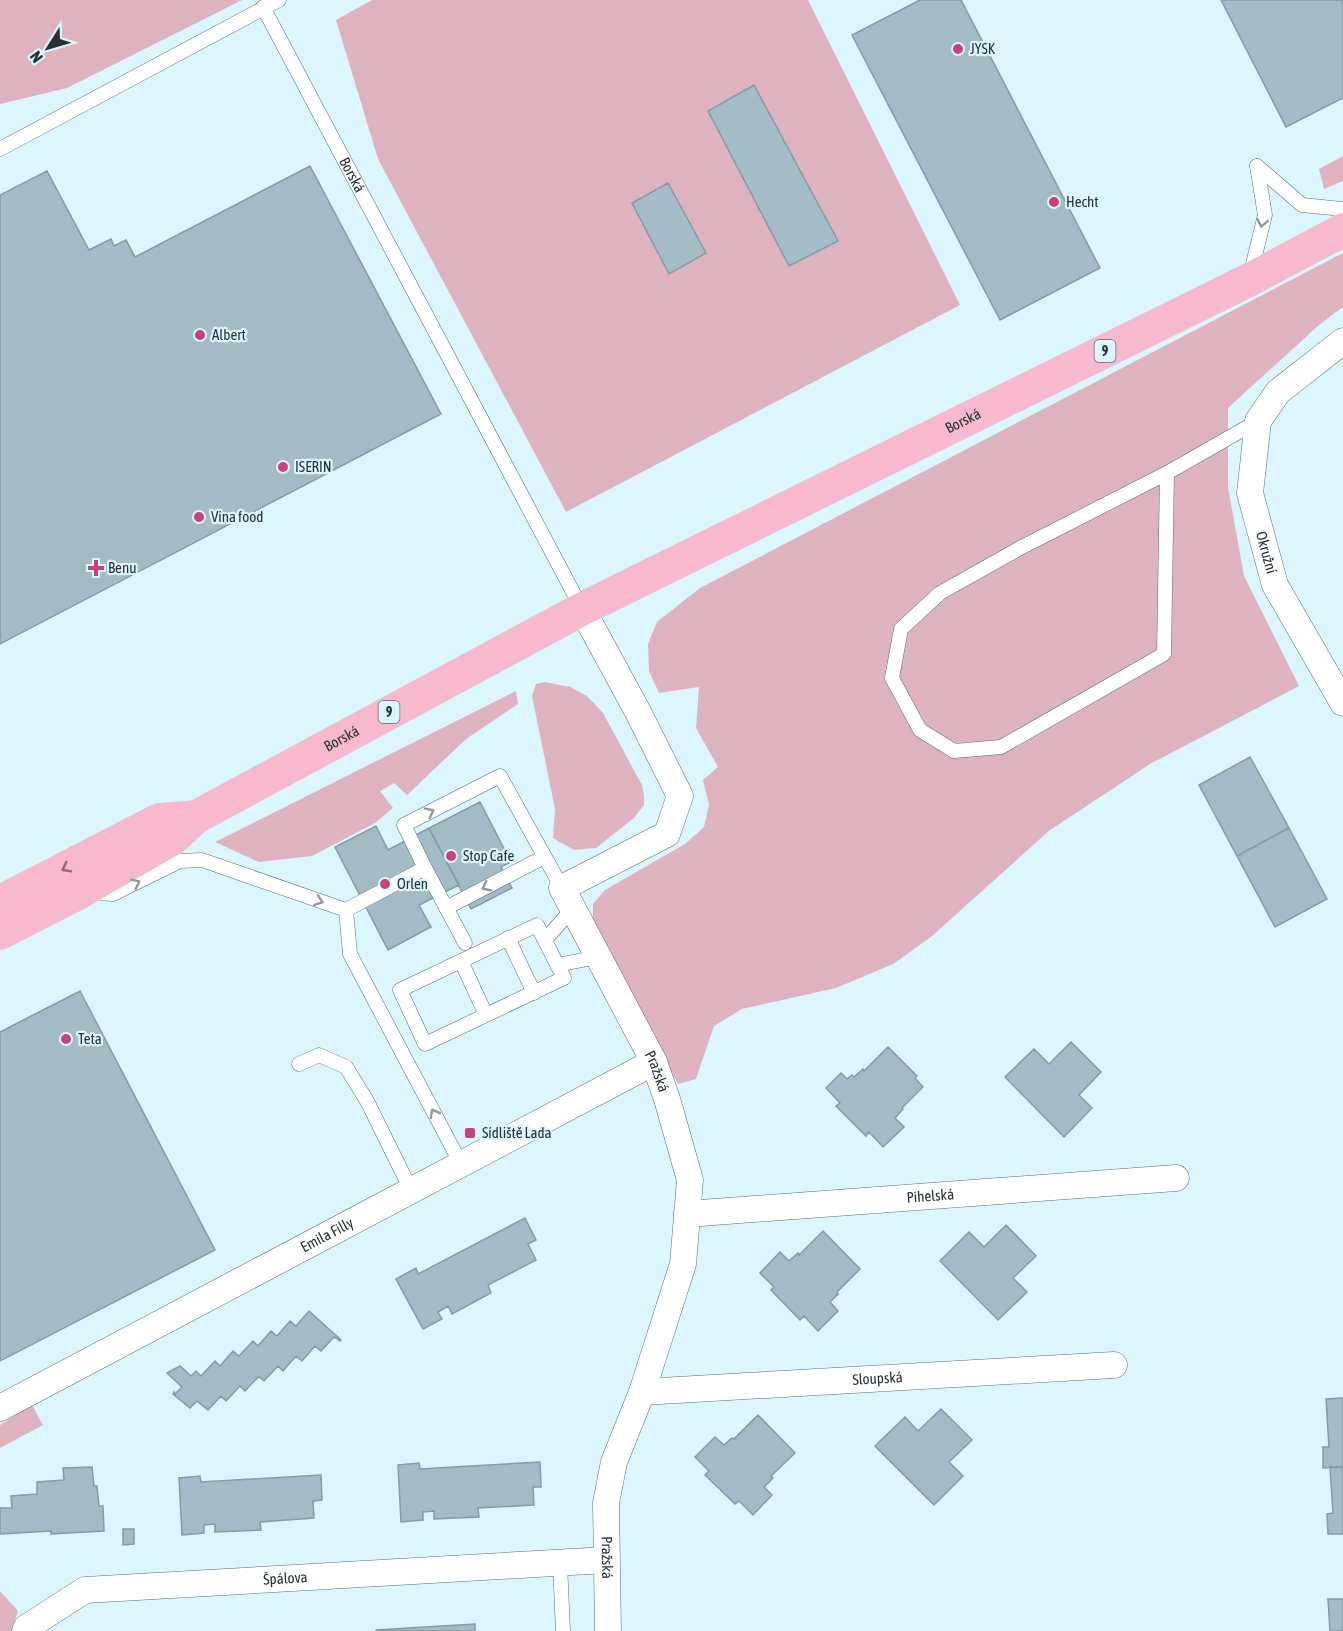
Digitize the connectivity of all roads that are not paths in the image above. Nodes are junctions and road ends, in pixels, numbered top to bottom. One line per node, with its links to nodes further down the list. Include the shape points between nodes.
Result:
1 (279, 0): 2 (lane)
2 (263, 7): 3 (lane); 10 (lane, Borská)
3 (0, 149)
4 (1343, 209): 6 (lane, one-way to 6, via 1302,205 1257,166 1265,215)
5 (1343, 230): 6 (main road, Borská / 9)
6 (1250, 280): 10 (main road, Borská / 9)
7 (1343, 340): 8 (street, Okružní, via 1278,392)
8 (1258, 421): 9 (lane); 11 (street, Okružní, via 1250,493 1275,585)
9 (1167, 473): 9 (lane, via 940,593 901,629 892,678 920,730 954,751 1001,747 1164,654)
10 (582, 609): 12 (main road, Borská / 9); 16 (street, via 680,796 667,834)
11 (1343, 703)
12 (196, 816): 15 (main road, Borská / 9, via 171,840); 17 (main road, Borská / 9, one-way to 17, via 159,820)
13 (544, 857): 14 (lane, one-way to 13, via 404,825 500,776); 16 (lane); 18 (lane, one-way to 18)
14 (425, 868): 18 (lane); 19 (lane)
15 (80, 892): 19 (lane, one-way to 19, via 113,894 180,861 202,861); 20 (main road, Borská)
16 (567, 898): 22 (lane); 24 (street, Pražská)
17 (0, 902)
18 (446, 908): 23 (lane)
19 (346, 910): 31 (lane, one-way to 19, via 350,954)
20 (0, 933)
21 (508, 938): 22 (lane, via 537,924); 25 (lane); 27 (lane)
22 (544, 940): 26 (lane)
23 (465, 943)
24 (598, 957): 26 (lane); 29 (street, Pražská)
25 (461, 961): 28 (lane); 28 (lane, via 400,990 405,1001 425,1044)
26 (557, 965): 27 (lane, via 564,978)
27 (534, 993): 28 (lane)
28 (486, 1015)
29 (654, 1062): 31 (street, Emila Filly); 34 (street, Pražská, via 690,1180)
30 (299, 1064): 33 (lane, via 319,1055 346,1067)
31 (461, 1164): 33 (street, Emila Filly)
32 (1176, 1178): 34 (street, Pihelská)
33 (411, 1190): 37 (street, Emila Filly)
34 (687, 1214): 36 (street, Pražská, via 683,1264)
35 (1114, 1365): 36 (street, Sloupská)
36 (642, 1392): 38 (street, Pražská, via 615,1462 606,1503)
37 (0, 1408)
38 (606, 1560): 39 (street, Špálova); 42 (street, Pražská)
39 (560, 1563): 40 (street, Špálova, via 84,1590); 41 (lane)
40 (25, 1631)
41 (563, 1631)
42 (608, 1631)

